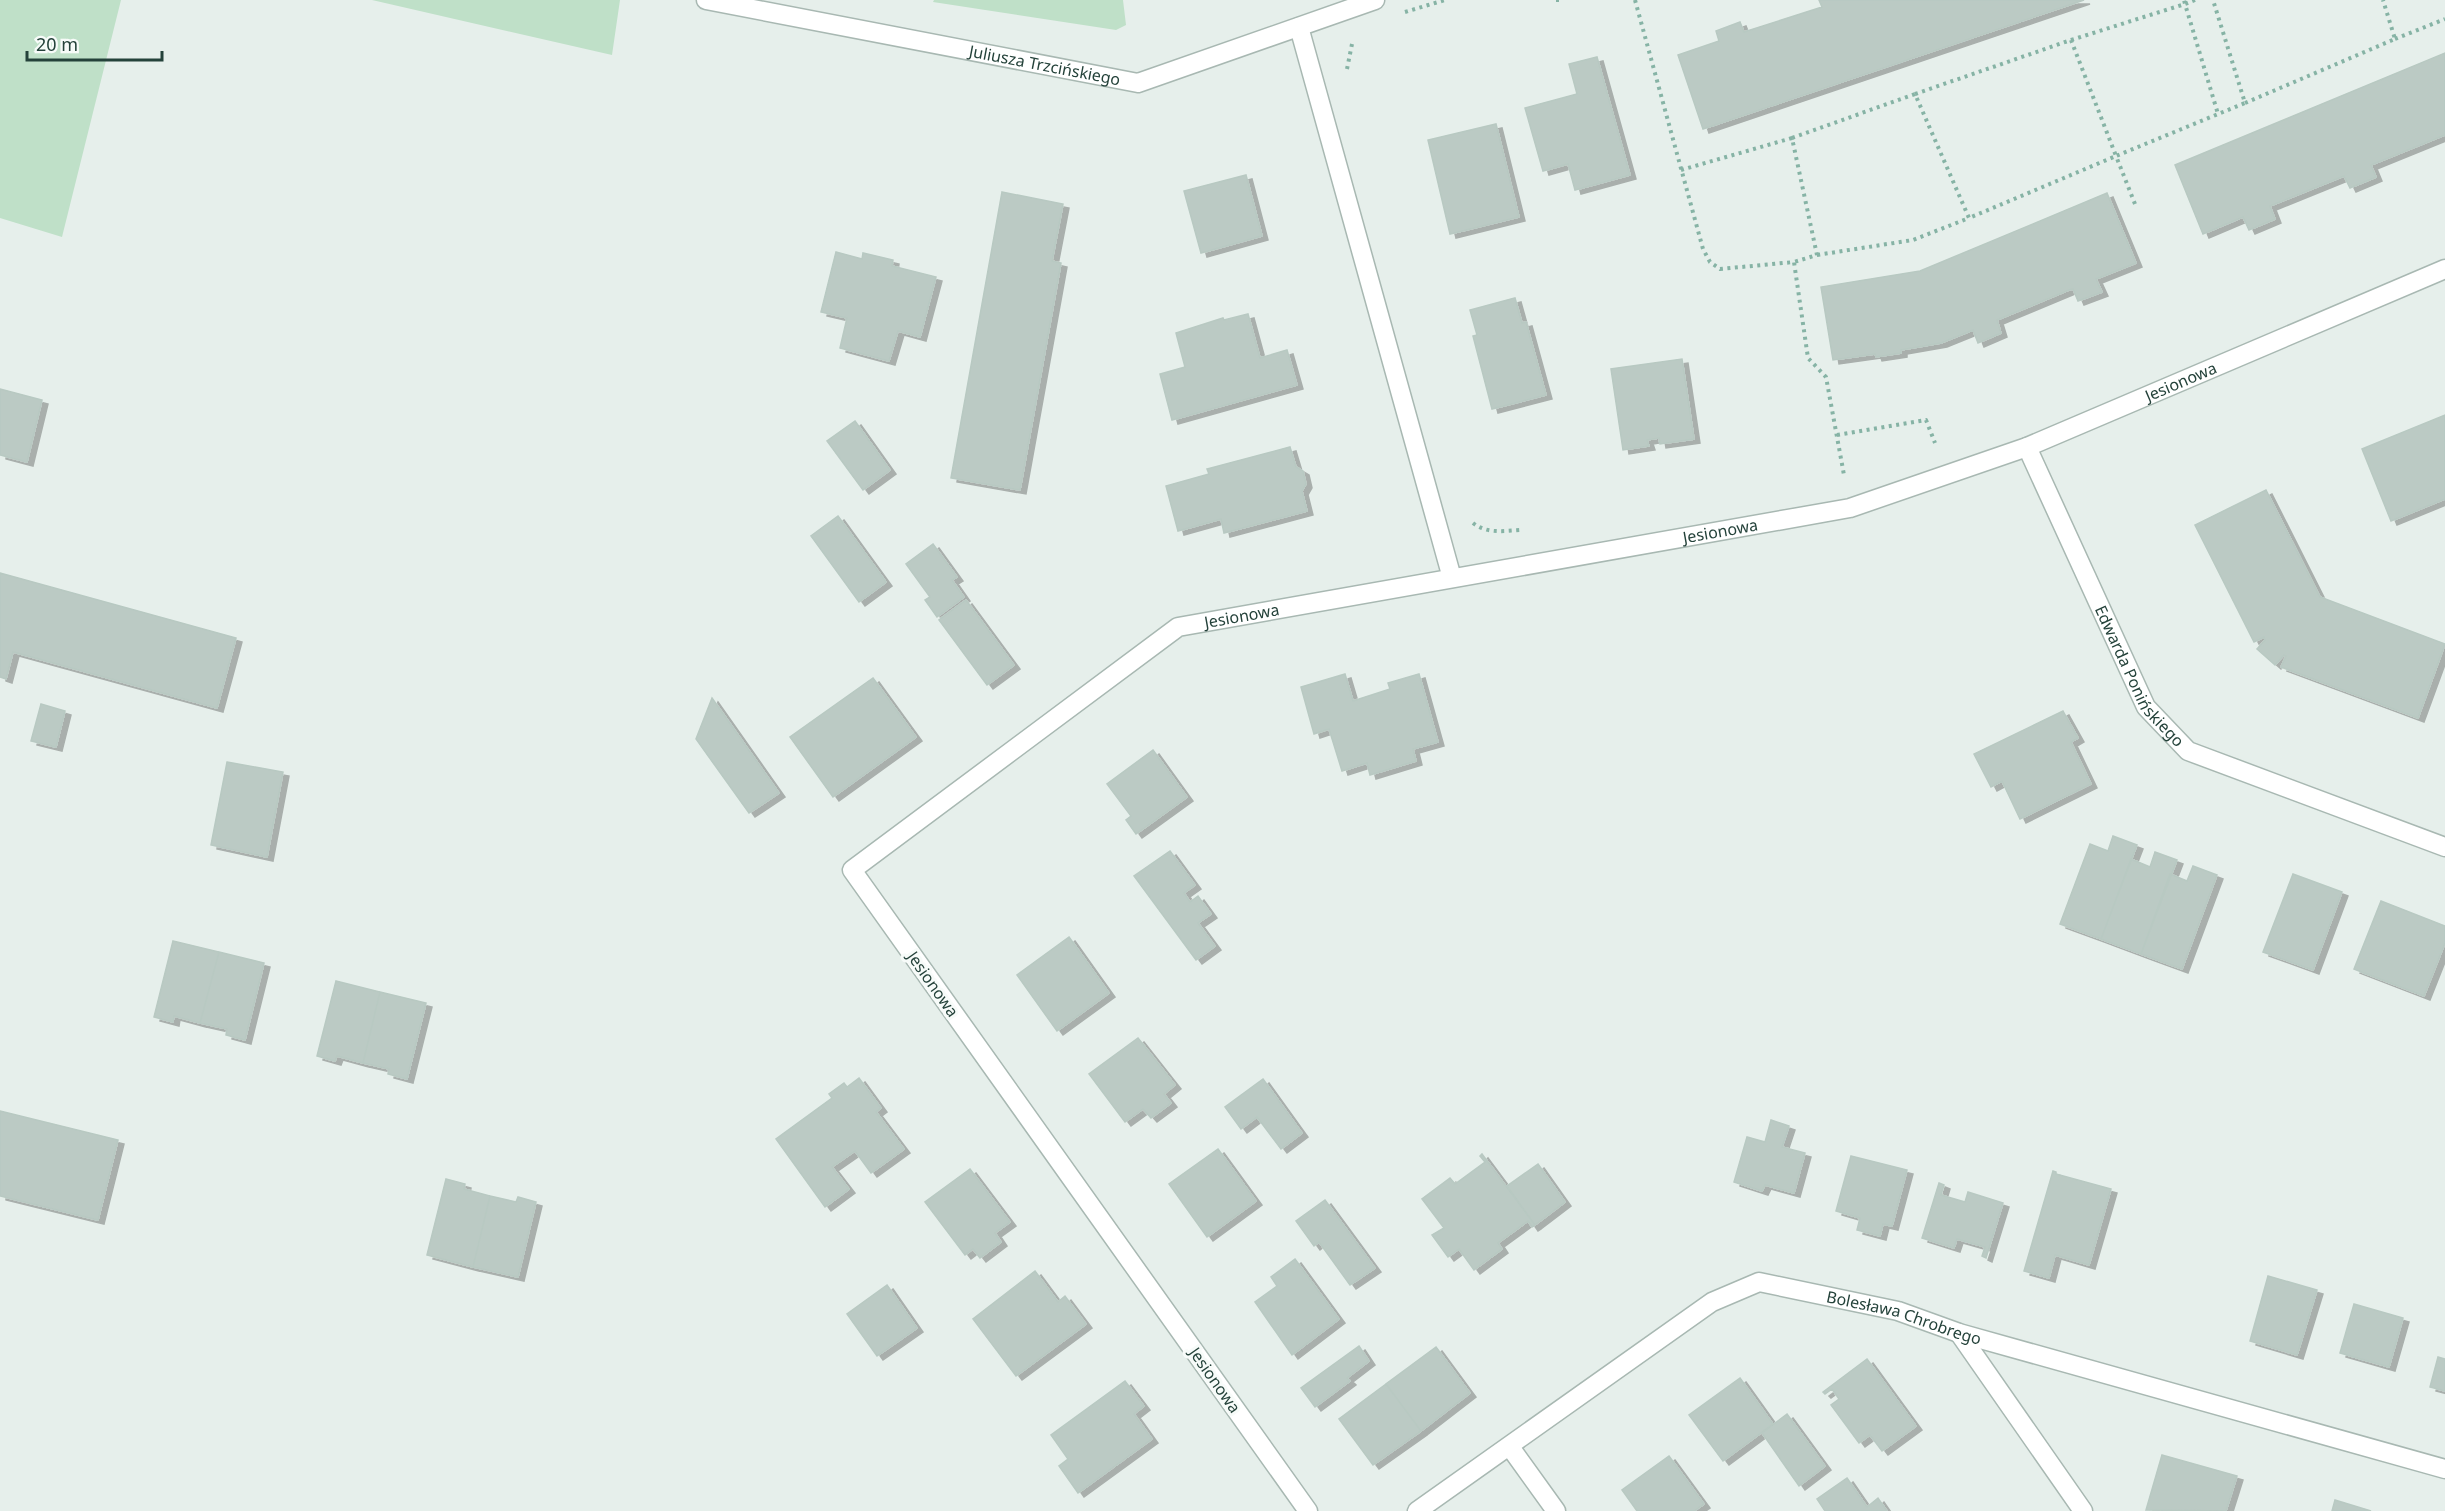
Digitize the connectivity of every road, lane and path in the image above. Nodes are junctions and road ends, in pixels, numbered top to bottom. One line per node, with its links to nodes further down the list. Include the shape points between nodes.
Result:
1 (706, 0): 11 (street, Juliusza Trzcińskiego, via 1138,83)
2 (1376, 0): 11 (street, Juliusza Trzcińskiego)
3 (1445, 0): 9 (path)
4 (1635, 0): 21 (path)
5 (2195, 0): 8 (path)
6 (2213, 0): 17 (path)
7 (2383, 0): 12 (path)
8 (2185, 2): 13 (path); 18 (path)
9 (1394, 16)
10 (2445, 18): 12 (path)
11 (1299, 27): 31 (street)
12 (2395, 39): 17 (path)
13 (2071, 40): 16 (path); 20 (path)
14 (1353, 42): 15 (path, via 1347,68)
15 (1350, 80)
16 (1916, 94): 19 (path); 23 (path)
17 (2245, 103): 18 (path)
18 (2218, 114): 20 (path)
19 (1792, 138): 21 (path); 24 (path)
20 (2116, 156): 22 (path); 23 (path)
21 (1681, 170): 25 (path, via 1710,262 1720,269)
22 (2135, 204)
23 (1969, 218): 24 (path, via 1913,240)
24 (1818, 255): 25 (path)
25 (1794, 262): 27 (path, via 1808,358 1826,377)
26 (2445, 269): 28 (street, Jesionowa)
27 (1836, 435)
28 (2027, 447): 30 (street, Jesionowa, via 1850,508); 32 (street, Edwarda Ponińskiego, via 2146,707 2188,751)
29 (1469, 520): 30 (path, via 1480,529 1496,532 1533,530)
30 (1544, 562): 31 (street, Jesionowa)
31 (1452, 578): 36 (street, Jesionowa, via 1178,627 852,870)
32 (2445, 847)
33 (1959, 1333): 34 (street, Bolesława Chrobrego, via 1898,1311 1759,1282 1712,1302); 35 (street, Bolesława Chrobrego); 39 (street)
34 (1510, 1447): 37 (street, Bolesława Chrobrego); 38 (street)
35 (2445, 1470)
36 (1308, 1511)
37 (1417, 1511)
38 (1556, 1511)
39 (2083, 1511)

